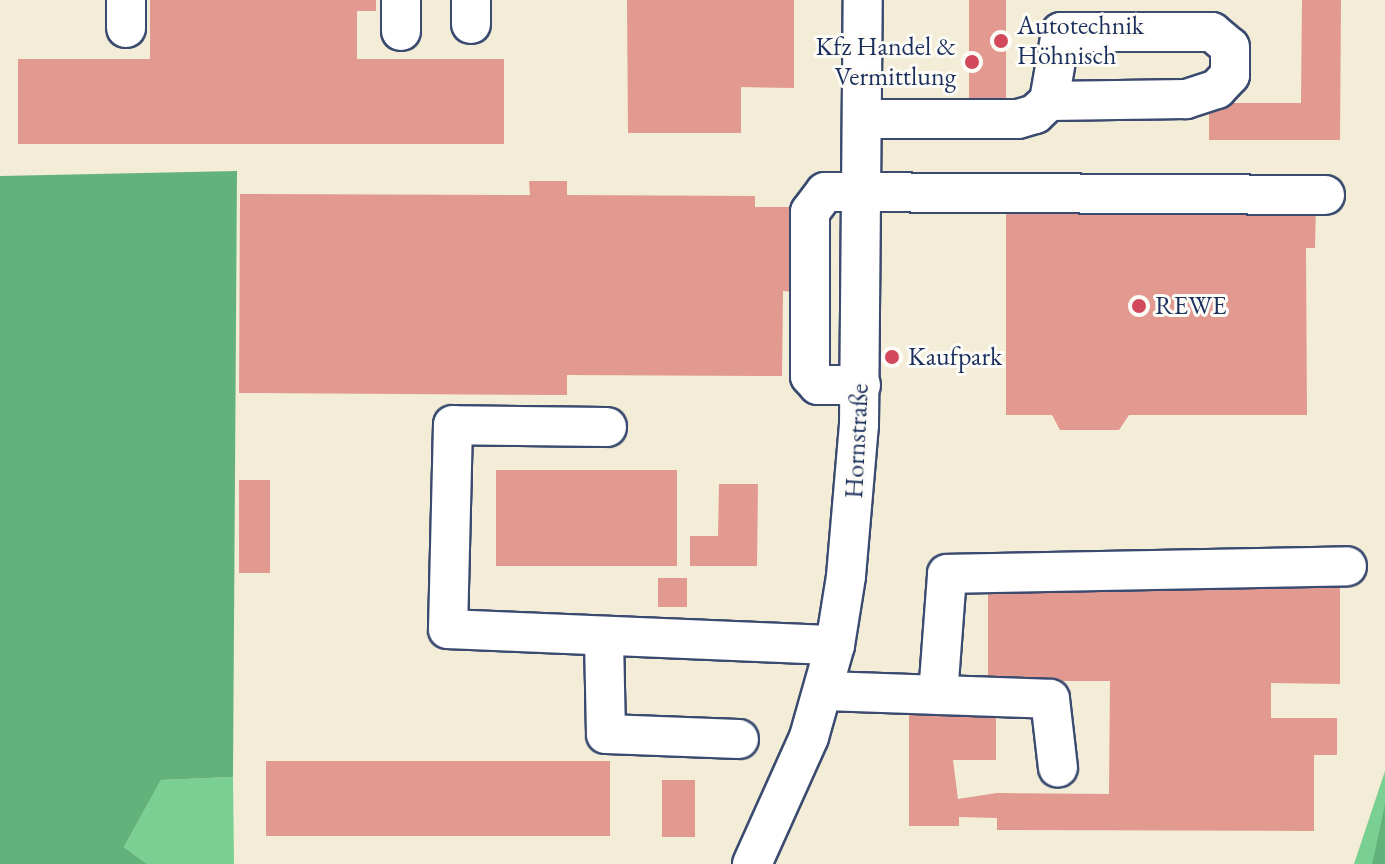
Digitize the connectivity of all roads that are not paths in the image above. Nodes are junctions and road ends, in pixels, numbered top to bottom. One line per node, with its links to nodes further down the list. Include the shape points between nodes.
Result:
1 (863, 0): 3 (street, Hornstraße)
2 (1049, 101): 3 (street, via 1035,114 1018,119)
3 (863, 119): 4 (street, Hornstraße)
4 (863, 191): 5 (street); 6 (street, Hornstraße); 6 (street, via 825,192 810,212 810,376 818,385)
5 (1325, 195)
6 (861, 385): 10 (street, Hornstraße, via 854,510)
7 (607, 427): 9 (street, via 453,425 448,629)
8 (1347, 566): 12 (street, via 947,574)
9 (604, 639): 10 (street); 13 (street, via 606,734)
10 (835, 645): 11 (street, Hornstraße)
11 (823, 691): 12 (street); 15 (street, Hornstraße, via 788,793)
12 (938, 695): 14 (street, via 1050,699)
13 (739, 739)
14 (1058, 768)
15 (752, 864)

